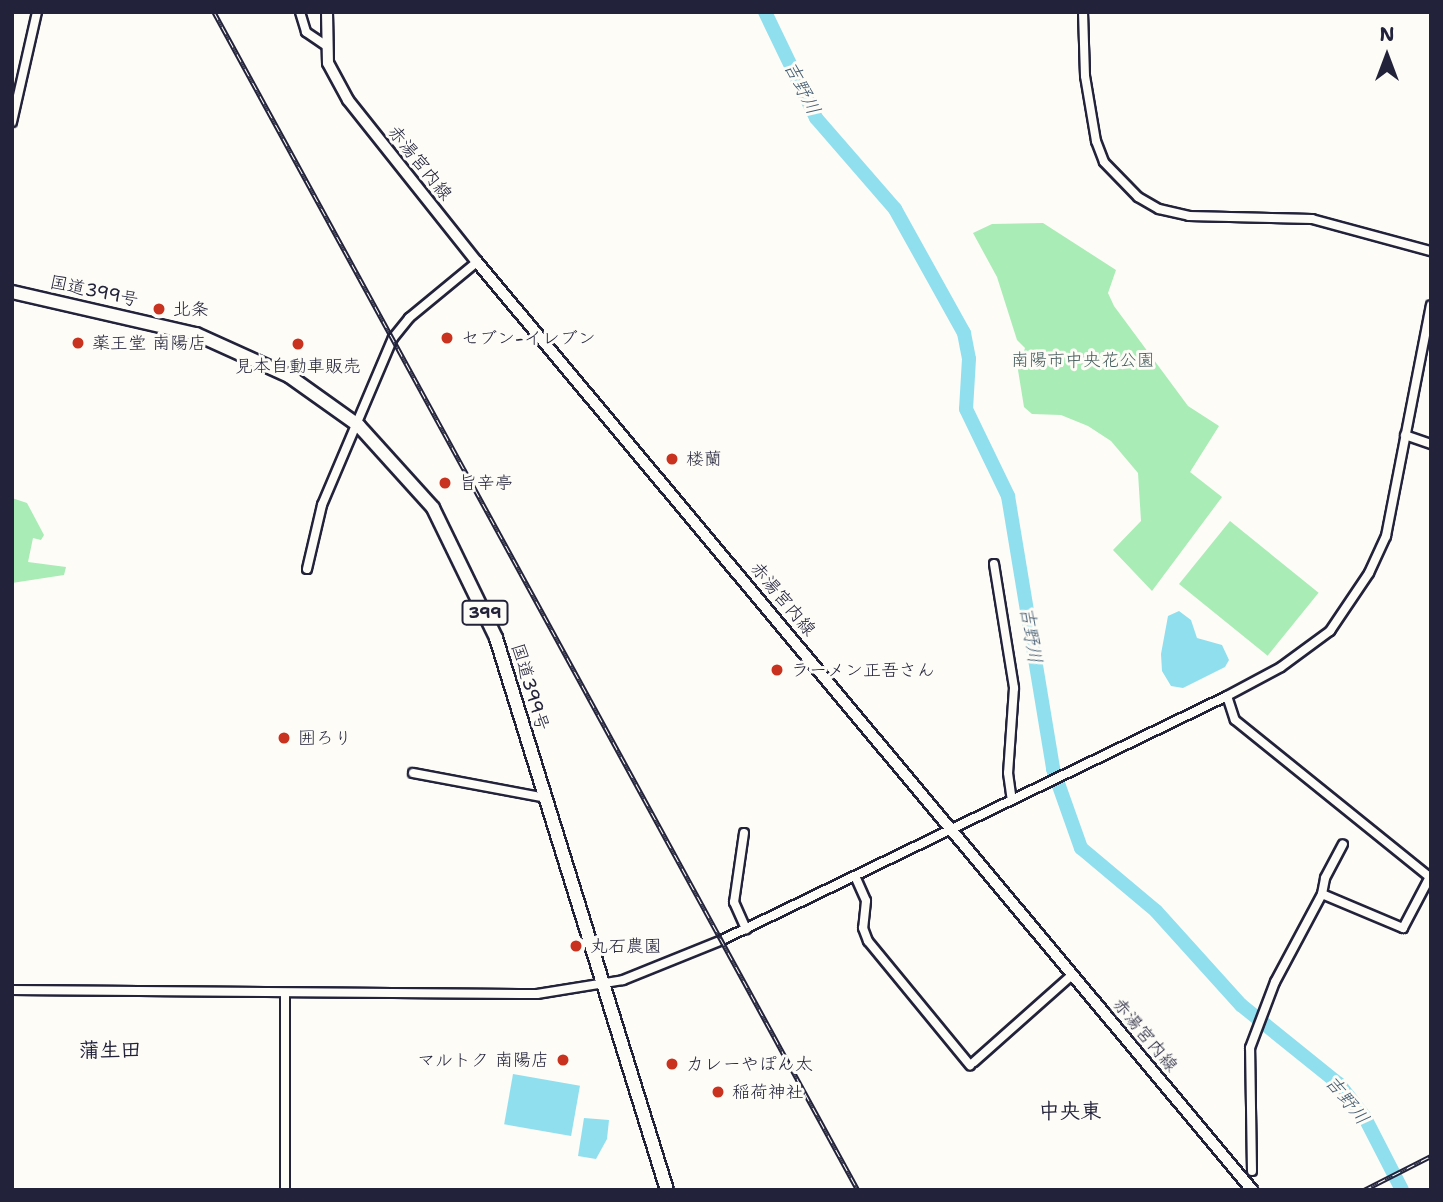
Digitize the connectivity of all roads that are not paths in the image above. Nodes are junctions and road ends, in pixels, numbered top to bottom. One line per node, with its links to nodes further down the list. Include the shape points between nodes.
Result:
1 (37, 12): 6 (street)
2 (300, 12): 5 (street, via 306,32)
3 (327, 12): 5 (main road, 赤湯宮内線)
4 (1083, 12): 7 (street, via 1085,76 1096,141 1104,162 1138,197 1159,209 1189,215 1312,219)
5 (325, 45): 8 (main road, 赤湯宮内線, via 328,63 348,100)
6 (12, 122)
7 (1431, 251)
8 (477, 262): 11 (street, via 409,318 393,338); 20 (main road, 赤湯宮内線)
9 (12, 292): 11 (highway, 国道399号 / 399, via 196,334 289,376)
10 (1431, 305): 12 (street)
11 (359, 426): 15 (street, via 322,505); 18 (highway, 国道399号 / 399, via 433,508 476,590 496,638)
12 (1405, 435): 13 (street); 16 (street, via 1387,536 1344,613 1312,646)
13 (1431, 444)
14 (994, 564): 19 (street, via 1014,688 1008,773)
15 (307, 569)
16 (1227, 696): 19 (street); 24 (street, via 1235,720)
17 (413, 773): 18 (street)
18 (546, 798): 28 (highway, 国道399号 / 399)
19 (1012, 800): 20 (street)
20 (952, 829): 23 (street); 27 (main road, 赤湯宮内線)
21 (744, 832): 26 (street, via 734,902)
22 (1343, 844): 25 (street)
23 (855, 876): 26 (street); 27 (street, via 866,901 863,928 868,941 972,1064)
24 (1430, 877): 25 (street, via 1403,928)
25 (1322, 894): 31 (street, via 1275,982 1250,1048)
26 (746, 929): 28 (street, via 658,969)
27 (1072, 975): 34 (main road, 赤湯宮内線)
28 (604, 984): 30 (street, via 489,997); 33 (highway, 国道399号 / 399)
29 (12, 990): 30 (street)
30 (285, 993): 32 (street)
31 (1252, 1171)
32 (285, 1190)
33 (667, 1190)
34 (1252, 1190)

